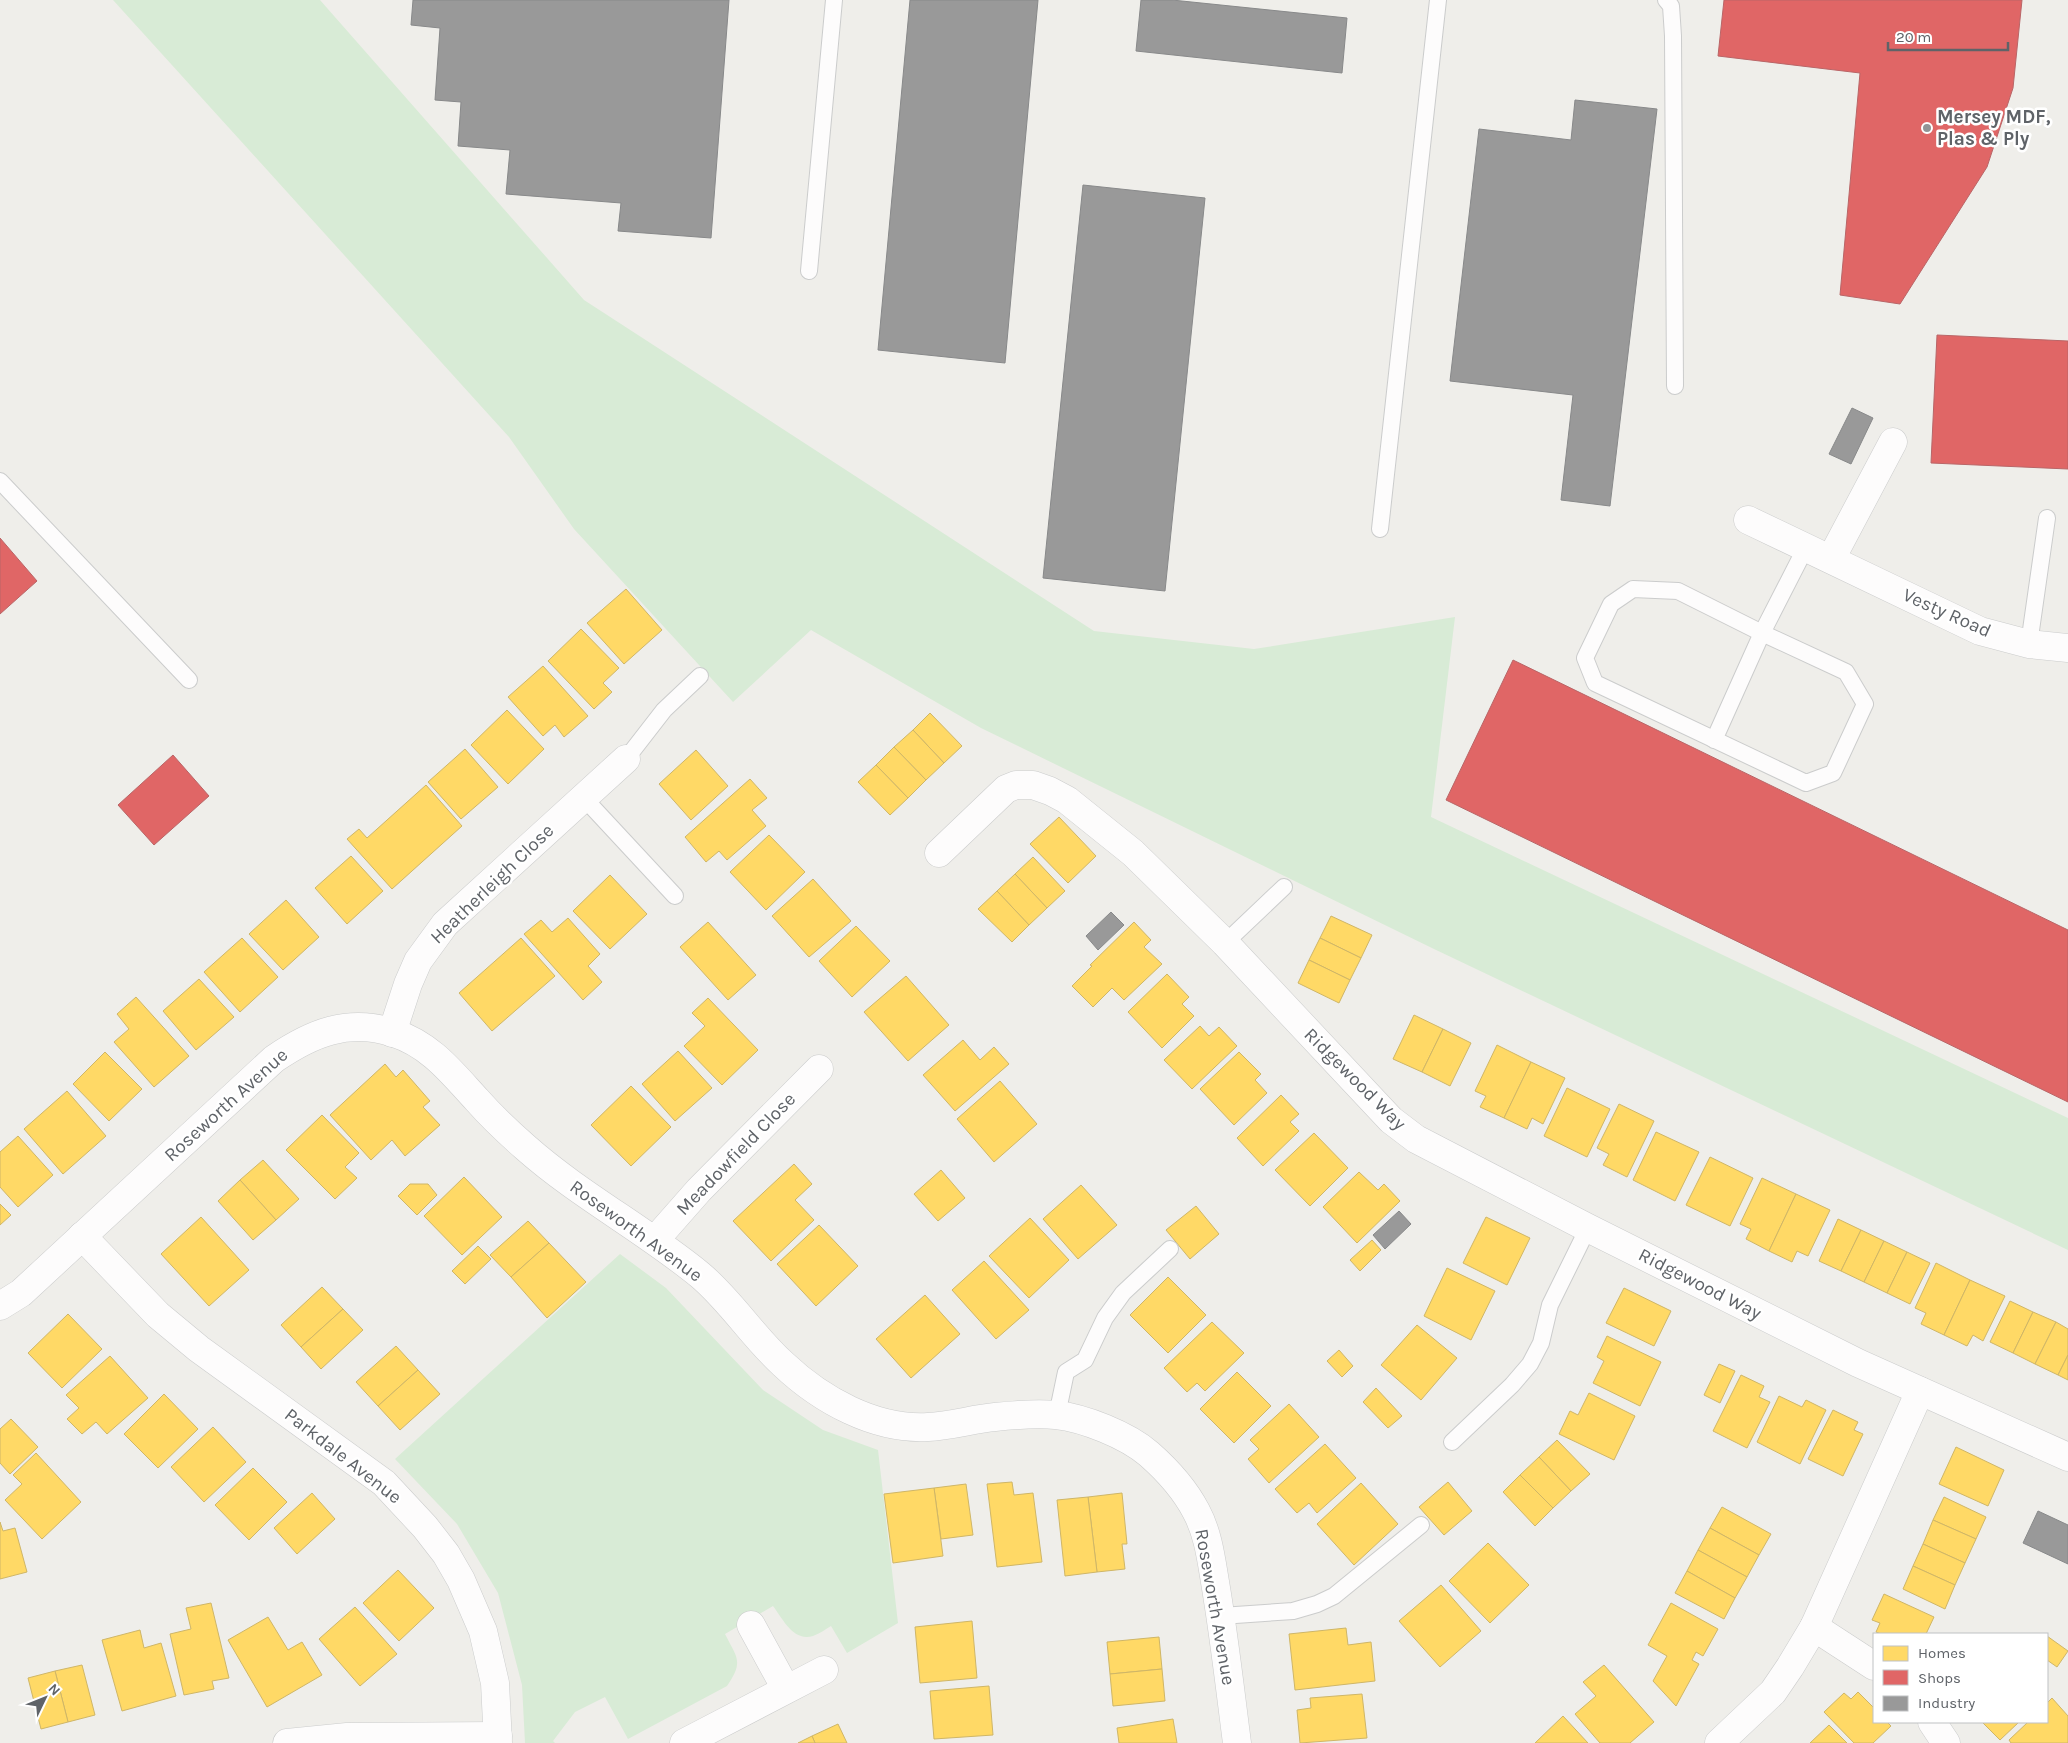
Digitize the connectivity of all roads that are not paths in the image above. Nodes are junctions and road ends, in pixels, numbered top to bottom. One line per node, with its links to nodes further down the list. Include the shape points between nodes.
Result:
1 (834, 0): 4 (lane)
2 (1438, 0): 10 (lane)
3 (1666, 0): 5 (lane, via 1671,6 1674,36)
4 (810, 271)
5 (1675, 386)
6 (1893, 442): 12 (street)
7 (0, 481): 17 (lane)
8 (2046, 518): 14 (lane)
9 (1748, 520): 11 (street, Vesty Road)
10 (1380, 529)
11 (1806, 547): 12 (street, Vesty Road); 13 (lane)
12 (1831, 559): 14 (street, Vesty Road, via 1980,631)
13 (1762, 633): 18 (lane); 18 (lane, via 1846,672 1865,704 1833,773 1806,783); 18 (lane, via 1678,591 1633,589 1611,604 1586,658 1594,683)
14 (2029, 644): 15 (street, Vesty Road)
15 (2068, 648)
16 (700, 676): 19 (lane, via 664,710)
17 (189, 680)
18 (1714, 740)
19 (626, 759): 20 (street, Heatherleigh Close)
20 (583, 797): 23 (lane); 25 (street, Heatherleigh Close, via 445,924 418,961)
21 (939, 853): 24 (street, Ridgewood Way, via 1006,789 1033,785 1067,800 1133,853)
22 (1284, 887): 24 (lane)
23 (675, 896)
24 (1224, 943): 27 (street, Ridgewood Way, via 1391,1120 1416,1139)
25 (392, 1033): 28 (street, Roseworth Avenue, via 362,1027 337,1029 295,1044 274,1059); 29 (street, Roseworth Avenue, via 419,1043 443,1062 479,1103 525,1147)
26 (819, 1070): 29 (street, Meadowfield Close, via 699,1190)
27 (1588, 1228): 32 (street, Ridgewood Way); 34 (lane, via 1550,1304 1541,1343 1530,1364)
28 (82, 1236): 31 (street, Roseworth Avenue, via 21,1293); 44 (street, Parkdale Avenue, via 158,1315 199,1349 377,1478 425,1527 461,1580 483,1631 495,1683)
29 (655, 1240): 33 (street, Roseworth Avenue, via 703,1278 788,1369 834,1402 863,1416 899,1425 927,1427 995,1416)
30 (1170, 1249): 33 (lane, via 1123,1293 1105,1318 1085,1360 1066,1372)
31 (0, 1306)
32 (1920, 1391): 35 (street, Ridgewood Way); 39 (street)
33 (1057, 1415): 37 (street, Roseworth Avenue, via 1101,1427 1126,1438 1174,1479 1196,1510 1207,1538)
34 (1452, 1442)
35 (2068, 1457)
36 (1421, 1525): 37 (lane, via 1334,1596 1317,1604 1293,1611)
37 (1221, 1616): 47 (street, Roseworth Avenue)
38 (750, 1625): 42 (street)
39 (1814, 1627): 40 (street); 48 (street, via 1773,1692)
40 (1873, 1665)
41 (824, 1670): 42 (street)
42 (786, 1689): 46 (street)
43 (1933, 1723): 49 (street)
44 (498, 1739): 45 (street, via 347,1738)
45 (287, 1743)
46 (684, 1743)
47 (1236, 1743)
48 (1719, 1743)
49 (1946, 1743)

